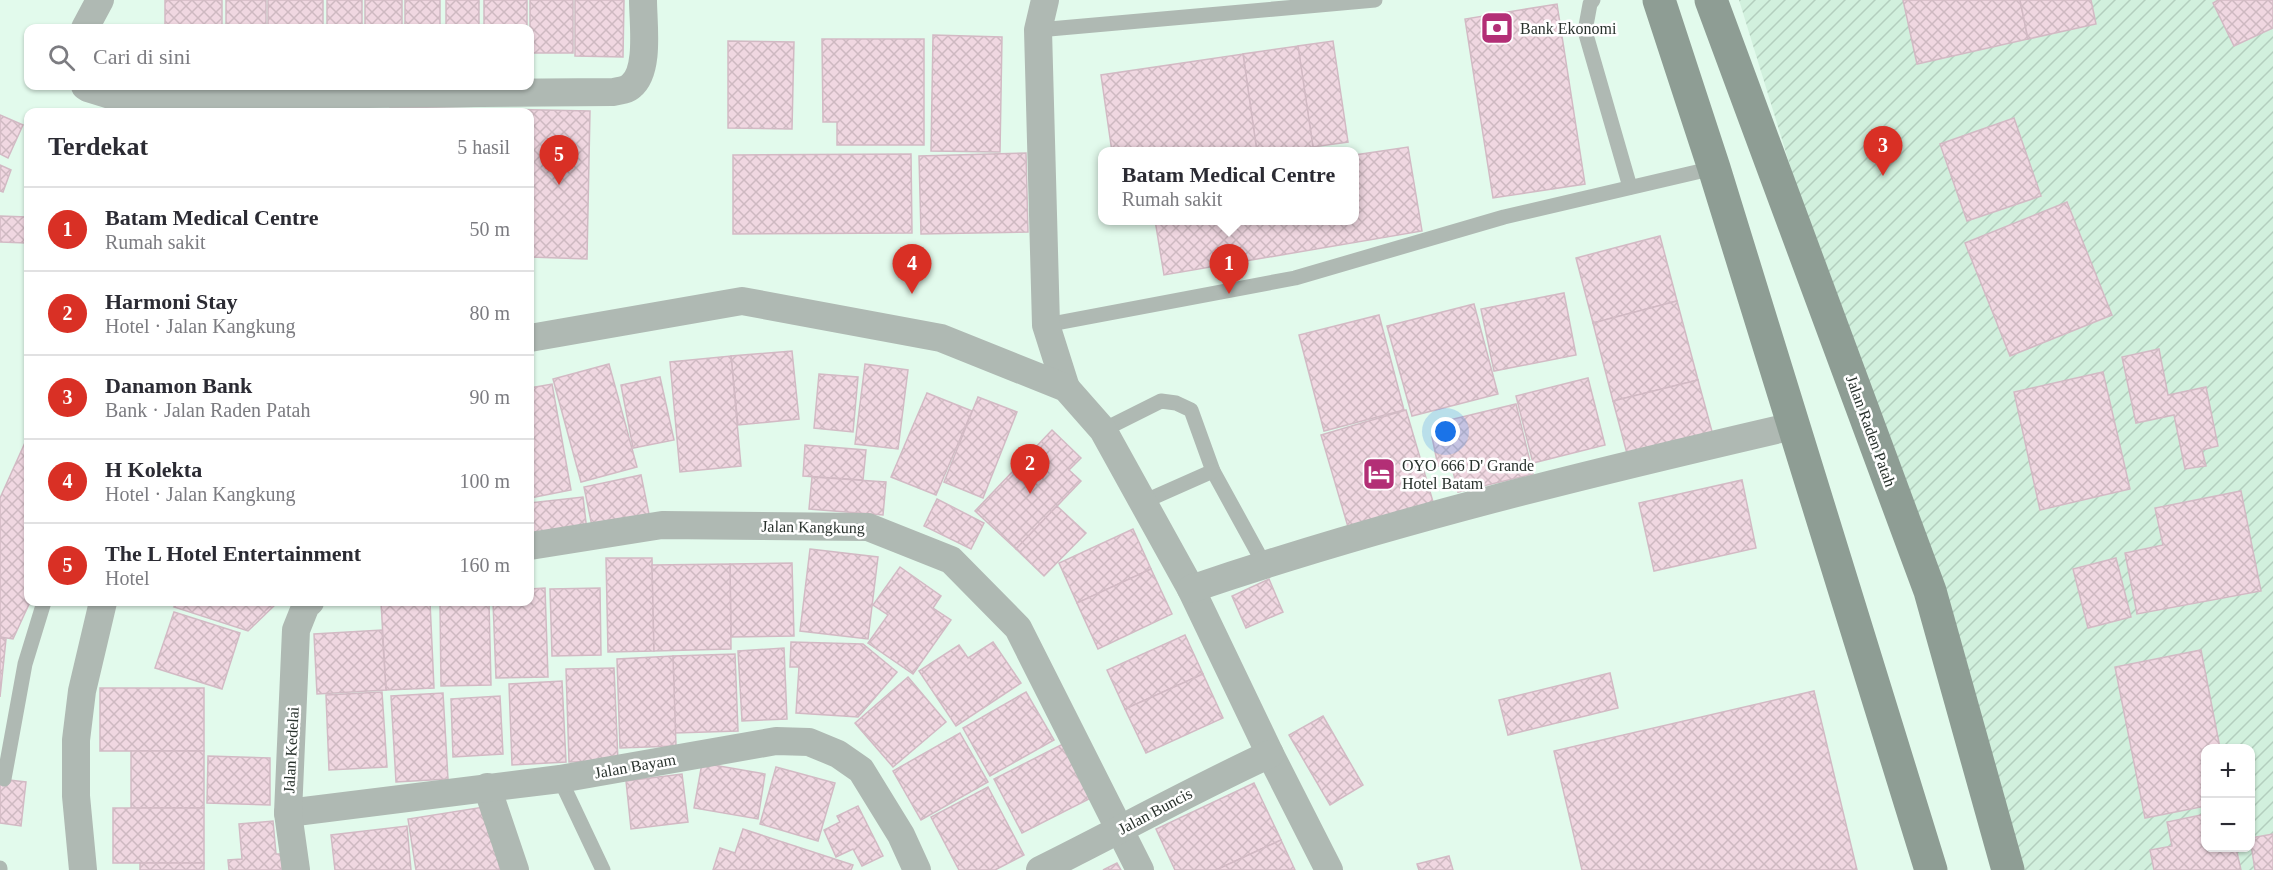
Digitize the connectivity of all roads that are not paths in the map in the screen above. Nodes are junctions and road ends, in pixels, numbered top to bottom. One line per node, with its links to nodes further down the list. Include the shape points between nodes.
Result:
1 (100, 0): 8 (street)
2 (643, 0): 10 (street, via 640,75 630,87 613,92 114,96)
3 (1045, 0): 9 (street)
4 (1375, 0): 9 (lane)
5 (1593, 0): 12 (lane, via 1585,31)
6 (1659, 0): 11 (main road)
7 (1711, 0): 41 (main road, Jalan Raden Patah, via 1930,591)
8 (87, 24)
9 (1038, 30): 13 (street)
10 (94, 90)
11 (1714, 168): 12 (lane); 16 (main road)
12 (1629, 187): 13 (lane, via 1504,217 1295,278)
13 (1046, 325): 15 (street)
14 (534, 337): 15 (street, via 742,301 941,338)
15 (1066, 388): 17 (street)
16 (1793, 426): 21 (street, via 1577,476); 40 (main road)
17 (1103, 430): 18 (lane, via 1161,401 1176,403 1191,410); 19 (street)
18 (1213, 471): 19 (lane); 21 (lane)
19 (1143, 501): 22 (street)
20 (534, 545): 31 (street, Jalan Kangkung, via 662,525 868,527 951,560 1018,628)
21 (1264, 564): 22 (street)
22 (1191, 589): 26 (street)
23 (43, 606): 28 (lane, via 25,664)
24 (102, 606): 32 (street, via 82,691 76,740 76,796)
25 (306, 606): 30 (street, Jalan Kedelai, via 296,630)
26 (1270, 754): 31 (street, Jalan Buncis); 39 (street)
27 (560, 778): 29 (street, Jalan Bayam); 35 (lane); 36 (street, Jalan Bayam, via 776,741 809,742 838,754 861,770 901,835)
28 (4, 779)
29 (487, 787): 30 (street, Jalan Bayam); 34 (street)
30 (288, 813): 33 (street, Jalan Kedelai)
31 (1121, 830): 37 (street, Jalan Buncis); 38 (street, Jalan Kangkung)
32 (83, 870)
33 (296, 870)
34 (515, 870)
35 (603, 870)
36 (917, 870)
37 (1040, 870)
38 (1140, 870)
39 (1329, 870)
40 (1931, 870)
41 (2008, 870)

